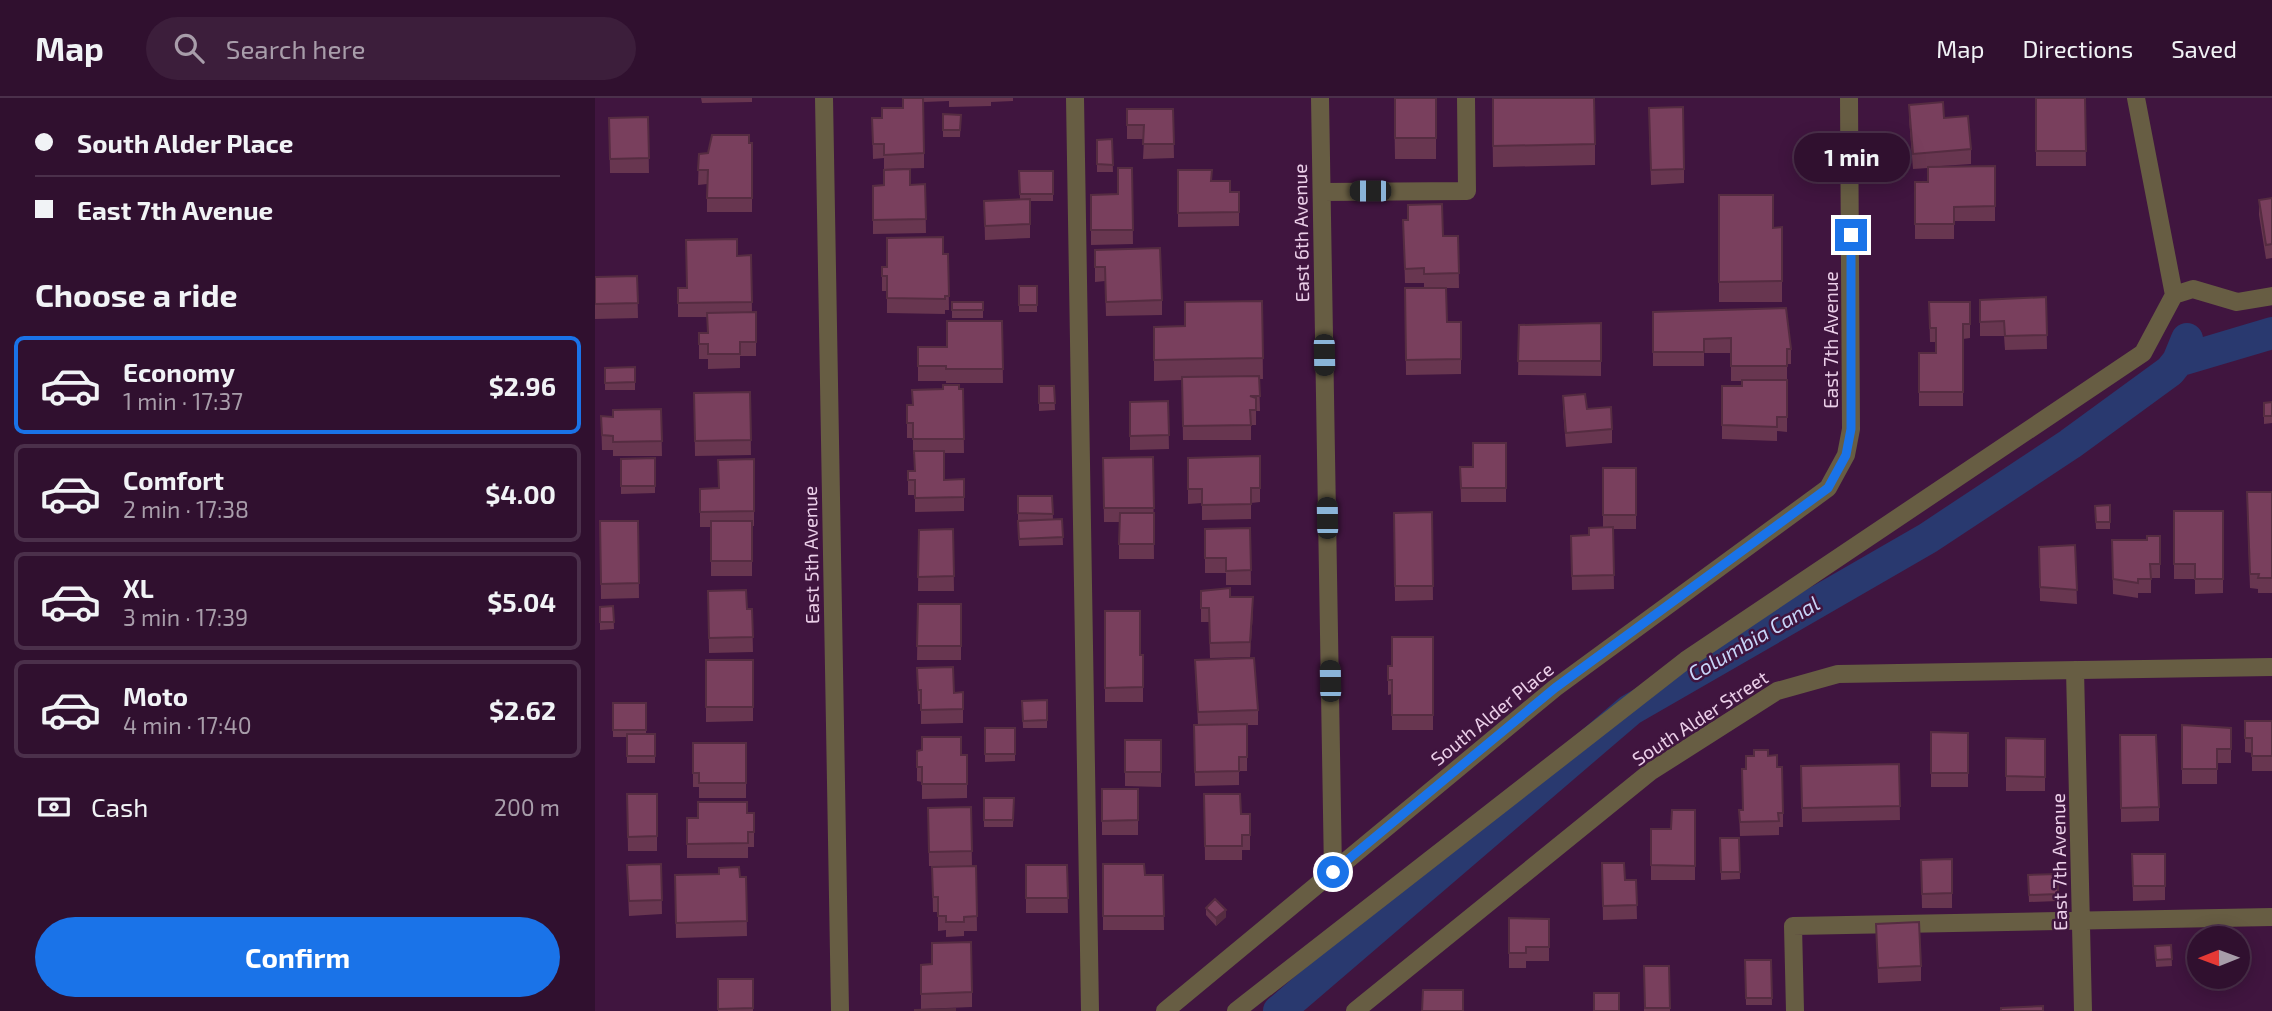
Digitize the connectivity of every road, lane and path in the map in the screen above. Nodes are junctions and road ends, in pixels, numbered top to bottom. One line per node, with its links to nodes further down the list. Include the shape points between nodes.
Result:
1 (824, 98): 16 (street, East 5th Avenue)
2 (1075, 98): 17 (street)
3 (1320, 98): 7 (street, East 6th Avenue)
4 (1466, 98): 7 (street, via 1467,191)
5 (1849, 98): 10 (street, East 7th Avenue, via 1853,400)
6 (2136, 98): 8 (street)
7 (1322, 192): 13 (street, East 6th Avenue)
8 (2174, 295): 9 (street, via 2193,289 2237,303); 19 (street, via 2143,353 1686,660)
9 (2272, 296)
10 (1846, 455): 13 (street, South Alder Place, via 1828,488 1555,688)
11 (2272, 667): 12 (street, South Alder Street)
12 (2075, 670): 15 (street, East 7th Avenue); 20 (street, South Alder Street, via 1838,674 1777,691 1650,772)
13 (1333, 872): 18 (street, South Alder Place)
14 (2272, 916): 15 (street)
15 (2081, 919): 21 (street, via 1793,926); 22 (street, East 7th Avenue)
16 (839, 1011)
17 (1090, 1011)
18 (1165, 1011)
19 (1236, 1011)
20 (1355, 1011)
21 (1795, 1011)
22 (2083, 1011)

